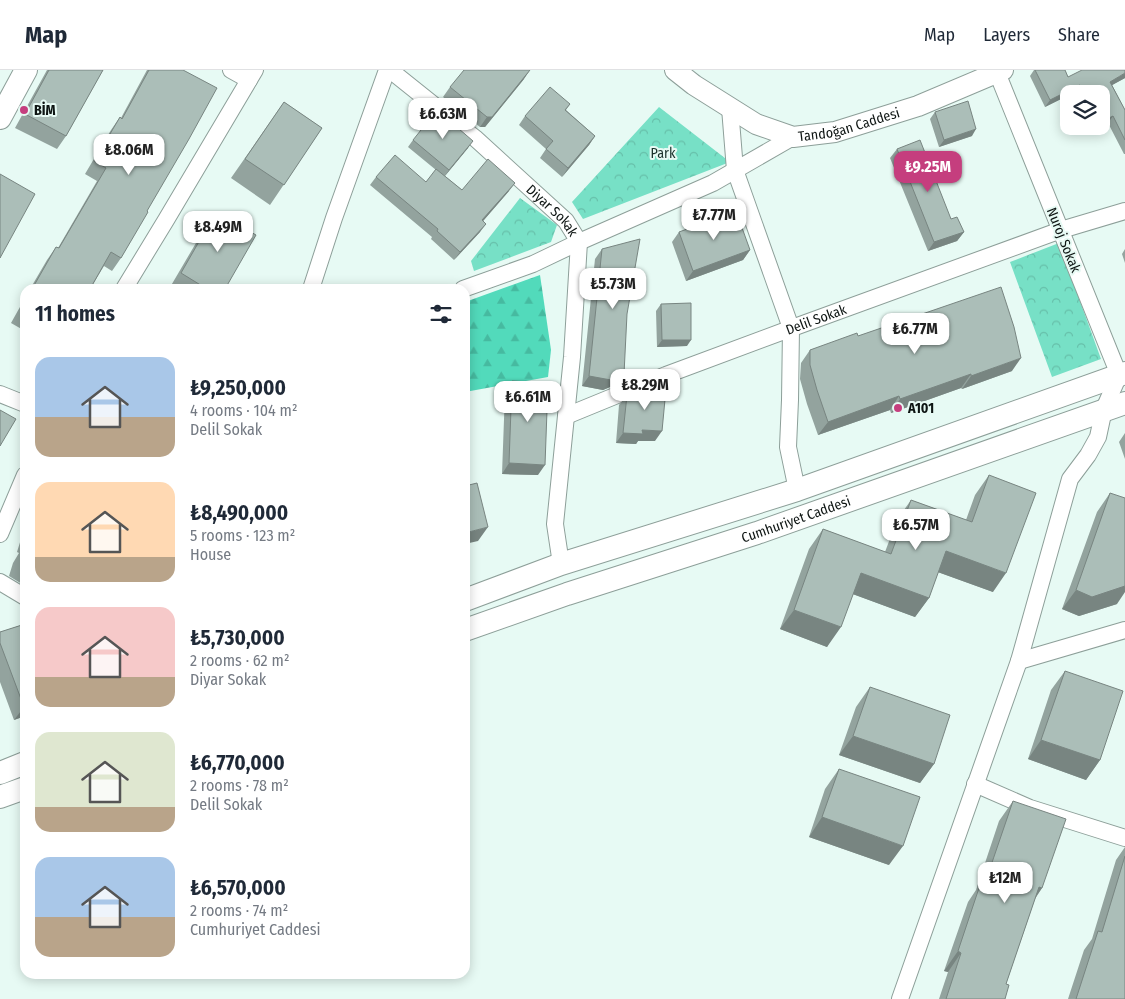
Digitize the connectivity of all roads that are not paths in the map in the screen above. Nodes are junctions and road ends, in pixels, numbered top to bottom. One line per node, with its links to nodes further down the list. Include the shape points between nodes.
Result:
1 (26, 70): 8 (main road)
2 (231, 70): 6 (street)
3 (388, 70): 13 (street, Diyar Sokak, via 475,138 566,221); 15 (street)
4 (675, 70): 7 (street, Tandoğan Caddesi)
5 (999, 71): 9 (street, Tandoğan Caddesi, via 918,106 836,132); 12 (street, Nuroj Sokak)
6 (252, 75): 14 (street)
7 (730, 108): 9 (street, Tandoğan Caddesi, via 756,124); 10 (street)
8 (0, 118)
9 (793, 136): 10 (street)
10 (735, 170): 13 (street); 17 (street)
11 (1125, 210): 12 (street, Delil Sokak)
12 (1061, 230): 17 (street, Delil Sokak); 18 (street, Nuroj Sokak)
13 (579, 242): 16 (street, via 533,264); 23 (street, Diyar Sokak)
14 (127, 284)
15 (313, 284)
16 (470, 286)
17 (791, 328): 23 (street, Delil Sokak); 25 (street, via 788,448)
18 (1122, 374): 22 (street); 25 (main road)
19 (0, 394): 20 (street)
20 (20, 402)
21 (1125, 402): 22 (main road, Cumhuriyet Caddesi)
22 (1104, 409): 31 (main road, Cumhuriyet Caddesi, via 757,533); 33 (street, via 1098,437 1070,479)
23 (566, 416): 27 (street, Diyar Sokak, via 555,524)
24 (20, 487): 26 (street)
25 (797, 490): 27 (main road)
26 (0, 534)
27 (561, 564): 30 (main road)
28 (0, 582): 29 (street)
29 (20, 593)
30 (470, 598)
31 (470, 628)
32 (1125, 630): 33 (street)
33 (1019, 661): 36 (street)
34 (20, 766): 35 (main road)
35 (0, 773)
36 (975, 784): 39 (street, via 1030,808); 40 (street)
37 (20, 790): 38 (main road)
38 (0, 797)
39 (1125, 838)
40 (900, 999)

